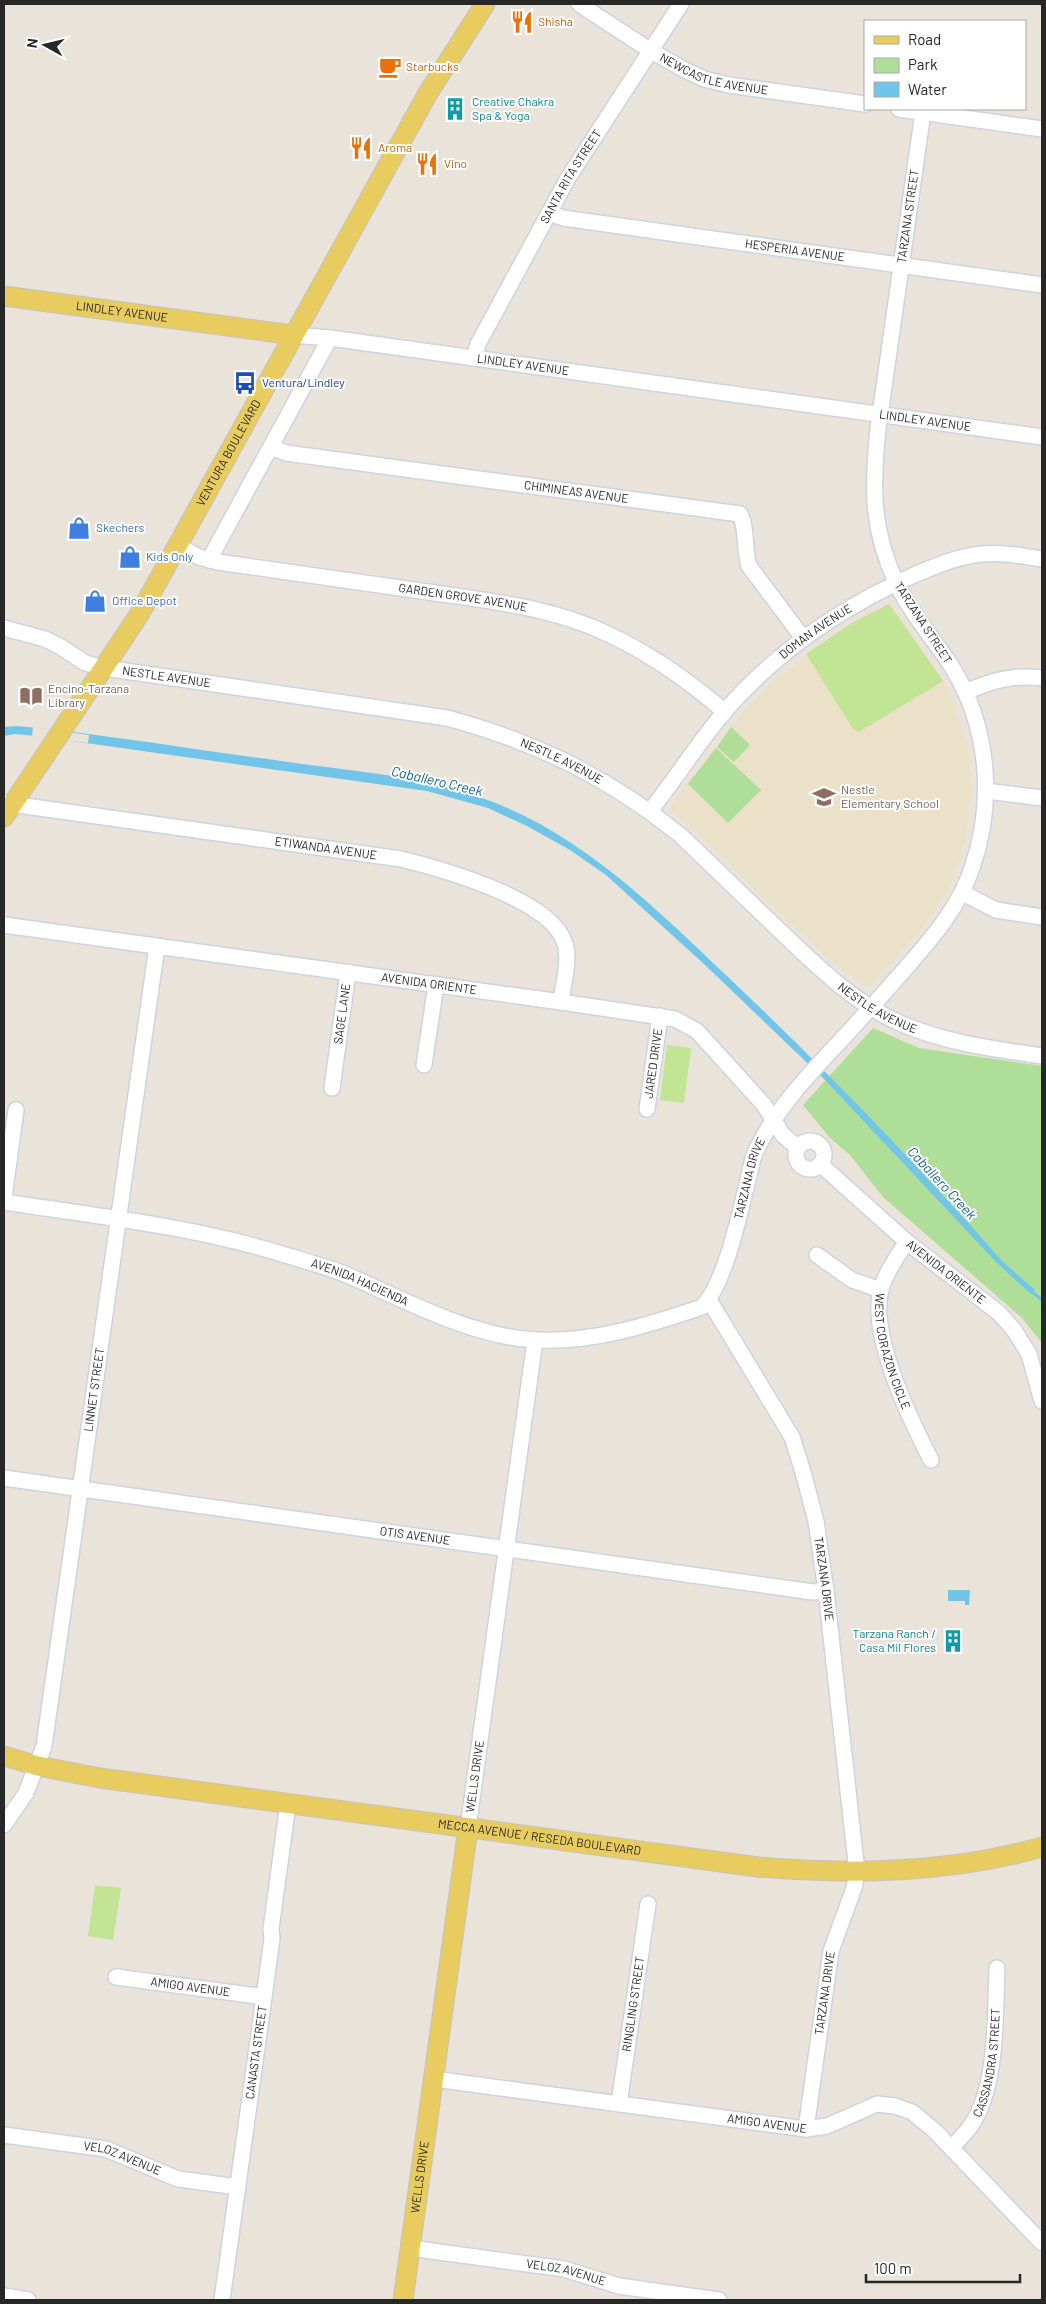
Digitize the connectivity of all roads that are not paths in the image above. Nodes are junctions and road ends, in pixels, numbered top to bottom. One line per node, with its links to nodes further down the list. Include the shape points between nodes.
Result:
1 (485, 4): 13 (main road, VENTURA BOULEVARD, via 428,93)
2 (579, 4): 4 (street, NEWCASTLE AVENUE)
3 (682, 4): 4 (street, SANTA RITA STREET)
4 (651, 51): 5 (street, NEWCASTLE AVENUE, via 690,72 729,85); 9 (street, SANTA RITA STREET, via 568,178)
5 (864, 104)
6 (907, 110): 7 (street)
7 (923, 112): 8 (street); 10 (street, TARZANA STREET)
8 (1042, 129)
9 (549, 213): 10 (street, HESPERIA AVENUE, via 563,218); 15 (street, SANTA RITA STREET, via 478,344)
10 (901, 265): 11 (street, HESPERIA AVENUE); 16 (street, TARZANA STREET)
11 (1042, 285)
12 (4, 296): 13 (main road, LINDLEY AVENUE)
13 (293, 335): 14 (street, LINDLEY AVENUE); 19 (main road, VENTURA BOULEVARD)
14 (330, 338): 15 (street, LINDLEY AVENUE); 18 (street)
15 (474, 358): 16 (street, LINDLEY AVENUE)
16 (880, 414): 17 (street, LINDLEY AVENUE); 22 (street, TARZANA STREET, via 873,474 875,514)
17 (1042, 437)
18 (271, 447): 21 (street); 24 (street, CHIMINEAS AVENUE, via 286,453 740,514 749,566)
19 (179, 546): 21 (street, GARDEN GROVE AVENUE); 25 (main road, VENTURA BOULEVARD)
20 (1042, 559): 22 (street, DOMAN AVENUE, via 982,554 944,562)
21 (208, 560): 28 (street, GARDEN GROVE AVENUE, via 512,605 564,616 644,652)
22 (896, 583): 24 (street, DOMAN AVENUE); 27 (street, TARZANA STREET)
23 (4, 628): 25 (street, NESTLE AVENUE, via 45,639 85,663)
24 (803, 638): 28 (street, DOMAN AVENUE, via 763,671)
25 (105, 668): 31 (main road, VENTURA BOULEVARD); 32 (street, NESTLE AVENUE, via 447,718 538,748 590,773)
26 (1042, 678): 27 (street, via 1009,677)
27 (965, 692): 29 (street, TARZANA STREET, via 976,720)
28 (725, 712): 32 (street, DOMAN AVENUE)
29 (986, 791): 30 (street); 33 (street, TARZANA STREET, via 981,838)
30 (1042, 798)
31 (7, 808): 39 (street, ETIWANDA AVENUE, via 401,859 442,869 494,889 541,914 559,930 566,955)
32 (650, 811): 40 (street, NESTLE AVENUE, via 680,835 833,981)
33 (963, 893): 34 (street, via 996,910); 40 (street, TARZANA STREET, via 930,941)
34 (1042, 917)
35 (4, 925): 36 (street, AVENIDA ORIENTE)
36 (157, 946): 37 (street, AVENIDA ORIENTE); 51 (street, LINNET STREET)
37 (348, 972): 38 (street, AVENIDA ORIENTE); 45 (street, SAGE LANE, via 343,1057)
38 (436, 984): 39 (street, AVENIDA ORIENTE); 43 (street)
39 (561, 1002): 41 (street, AVENIDA ORIENTE)
40 (870, 1008): 42 (street, NESTLE AVENUE, via 901,1024 938,1037); 44 (street, TARZANA STREET)
41 (660, 1016): 46 (street, JARED DRIVE); 48 (street, AVENIDA ORIENTE, via 697,1031)
42 (1042, 1056)
43 (424, 1065)
44 (811, 1074): 48 (street, TARZANA DRIVE)
45 (332, 1088)
46 (647, 1109)
47 (16, 1110): 49 (street)
48 (774, 1119): 52 (street, AVENIDA ORIENTE, via 783,1134 798,1148 805,1142 818,1144 824,1156 820,1164); 55 (street, TARZANA DRIVE, via 754,1155 724,1268)
49 (4, 1197)
50 (4, 1202): 51 (street, AVENIDA HACIENDA)
51 (119, 1219): 56 (street, AVENIDA HACIENDA, via 178,1228 277,1252 344,1274 471,1326); 60 (street, LINNET STREET)
52 (906, 1242): 54 (street, WEST CORAZON CICLE); 57 (street, AVENIDA ORIENTE, via 999,1313 1029,1354)
53 (817, 1255): 54 (street, via 852,1280)
54 (881, 1290): 58 (street, WEST CORAZON CICLE, via 879,1315 882,1338 907,1414)
55 (709, 1300): 56 (street, AVENIDA HACIENDA, via 702,1307 630,1329 595,1336); 62 (street, TARZANA DRIVE, via 792,1437 816,1521)
56 (535, 1340): 61 (street, WELLS DRIVE)
57 (1042, 1401)
58 (931, 1460)
59 (4, 1478): 60 (street, OTIS AVENUE)
60 (81, 1490): 61 (street, OTIS AVENUE); 64 (street, LINNET STREET, via 44,1746)
61 (506, 1549): 62 (street, OTIS AVENUE); 67 (street, WELLS DRIVE)
62 (826, 1591): 69 (street, TARZANA DRIVE)
63 (4, 1756): 64 (main road, MECCA AVENUE / RESEDA BOULEVARD)
64 (38, 1766): 65 (main road, MECCA AVENUE / RESEDA BOULEVARD, via 100,1778); 66 (street, LINNET STREET, via 26,1793)
65 (288, 1804): 67 (main road, MECCA AVENUE / RESEDA BOULEVARD); 73 (street, CANASTA STREET)
66 (4, 1825)
67 (468, 1828): 69 (main road, MECCA AVENUE / RESEDA BOULEVARD, via 758,1867); 74 (main road, WELLS DRIVE)
68 (1042, 1846): 69 (main road, MECCA AVENUE / RESEDA BOULEVARD, via 962,1864)
69 (857, 1872): 76 (street, TARZANA DRIVE, via 830,1951)
70 (648, 1904): 75 (street, RINGLING STREET)
71 (997, 1968): 78 (street, CASSANDRA STREET, via 994,2045 987,2088 970,2128)
72 (116, 1977): 73 (street, AMIGO AVENUE)
73 (264, 1997): 79 (street, CANASTA STREET)
74 (434, 2079): 75 (street, AMIGO AVENUE); 81 (main road, WELLS DRIVE)
75 (619, 2104): 76 (street, AMIGO AVENUE)
76 (806, 2129): 78 (street, AMIGO AVENUE, via 827,2126 878,2104 895,2106 912,2112)
77 (4, 2135): 79 (street, VELOZ AVENUE, via 106,2149 178,2179)
78 (951, 2148): 80 (street, AMIGO AVENUE)
79 (238, 2187): 84 (street, CANASTA STREET)
80 (1042, 2243)
81 (410, 2248): 85 (main road, WELLS DRIVE); 86 (street, VELOZ AVENUE, via 564,2269 619,2286)
82 (4, 2296): 83 (street)
83 (28, 2300)
84 (222, 2300)
85 (403, 2300)
86 (719, 2300)

